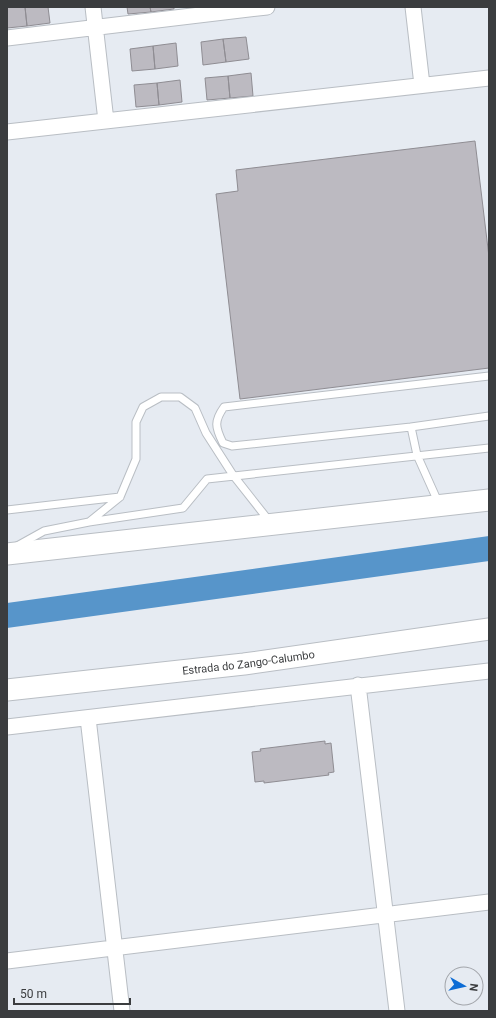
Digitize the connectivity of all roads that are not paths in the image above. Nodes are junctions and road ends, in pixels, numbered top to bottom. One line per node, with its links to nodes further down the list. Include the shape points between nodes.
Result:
1 (93, 7): 4 (street)
2 (267, 7): 4 (street)
3 (413, 7): 7 (street)
4 (95, 26): 5 (street); 8 (street)
5 (7, 38)
6 (489, 78): 7 (street)
7 (422, 85): 8 (street)
8 (106, 121): 9 (street)
9 (7, 132)
10 (489, 376): 12 (lane, via 224,407 217,418 218,432 223,442 232,446)
11 (489, 416): 12 (lane)
12 (411, 427): 14 (lane)
13 (489, 448): 14 (lane)
14 (417, 455): 15 (lane); 18 (lane)
15 (233, 475): 16 (lane, via 206,432 195,408 180,397 161,397 143,407 136,422 136,458); 20 (lane, via 207,479 183,508); 21 (lane)
16 (120, 497): 19 (lane); 20 (lane)
17 (489, 500): 18 (main road)
18 (440, 506): 21 (main road)
19 (7, 510)
20 (89, 522): 22 (lane, via 44,531)
21 (272, 525): 22 (main road)
22 (7, 553)
23 (489, 629): 26 (main road, Estrada do Zango-Calumbo, via 244,664)
24 (489, 671): 25 (street)
25 (358, 685): 27 (street); 30 (street)
26 (7, 690)
27 (88, 718): 28 (street); 31 (street)
28 (7, 727)
29 (489, 902): 30 (street)
30 (385, 914): 31 (street); 34 (street)
31 (114, 948): 32 (street); 33 (street)
32 (7, 961)
33 (122, 1011)
34 (397, 1011)

